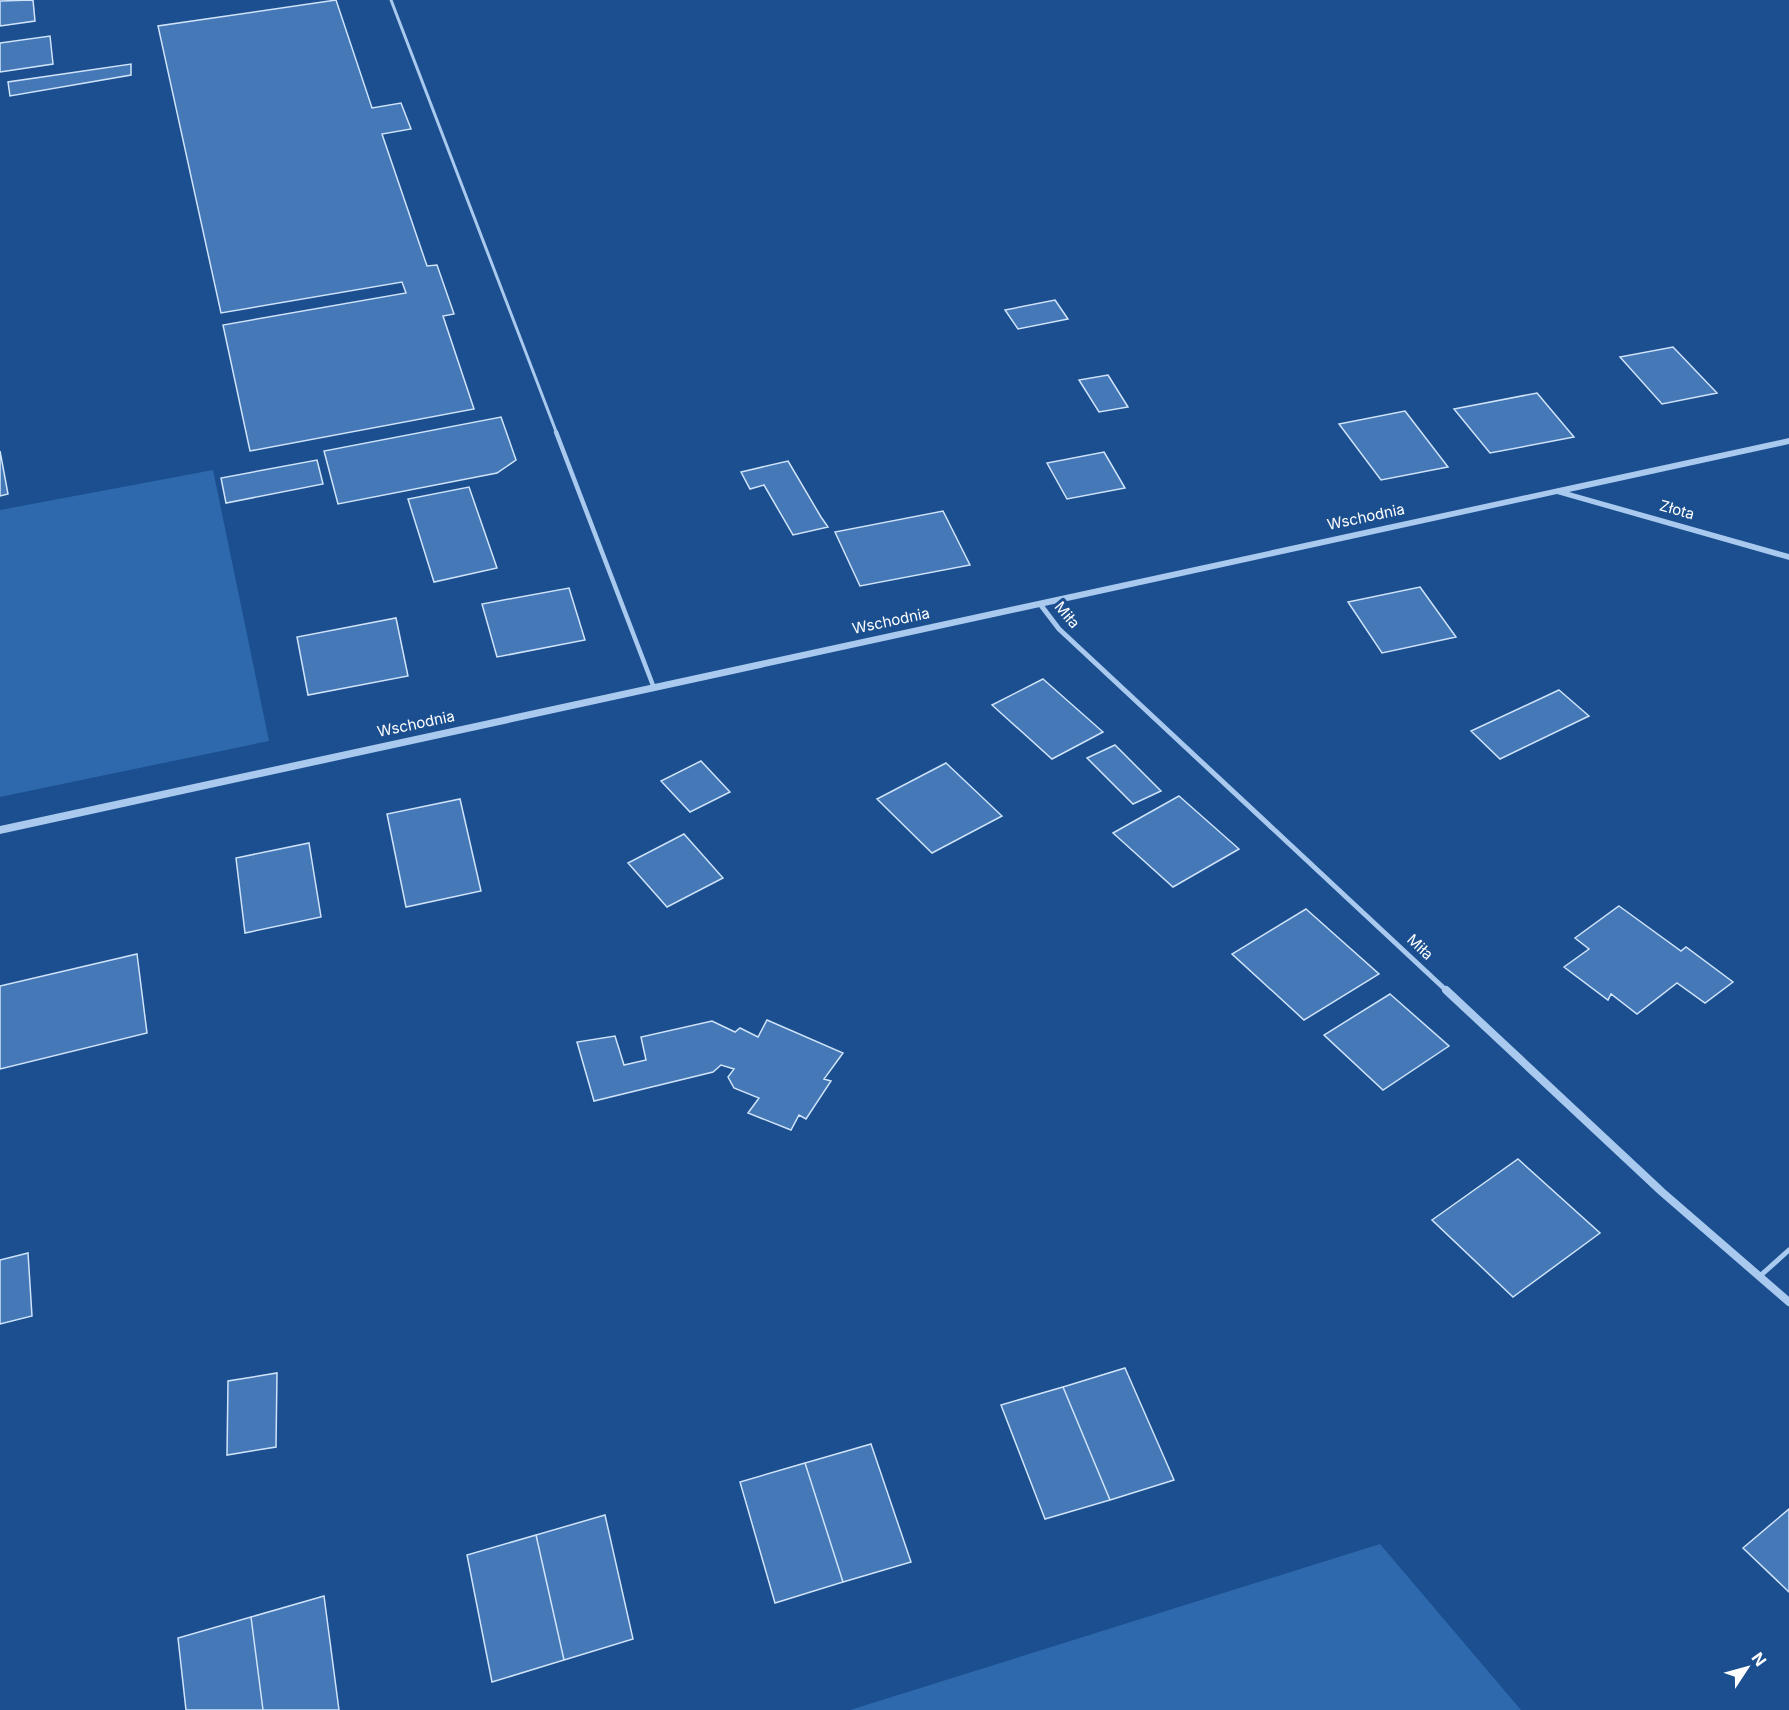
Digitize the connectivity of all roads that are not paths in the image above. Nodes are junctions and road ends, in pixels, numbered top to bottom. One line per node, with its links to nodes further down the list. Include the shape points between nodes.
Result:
1 (390, 0): 6 (lane)
2 (1789, 441): 3 (street, Wschodnia)
3 (1557, 491): 4 (street, Złota); 5 (street, Wschodnia)
4 (1789, 557)
5 (1040, 604): 6 (street, Wschodnia); 9 (street, Miła, via 1059,630 1662,1192)
6 (654, 688): 7 (street, Wschodnia)
7 (0, 830)
8 (1789, 1250): 9 (lane)
9 (1759, 1276): 10 (street, Miła)
10 (1789, 1302)

